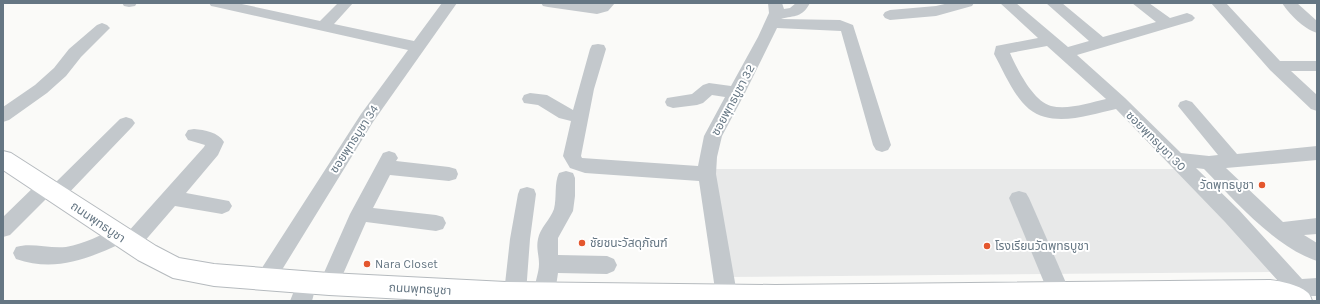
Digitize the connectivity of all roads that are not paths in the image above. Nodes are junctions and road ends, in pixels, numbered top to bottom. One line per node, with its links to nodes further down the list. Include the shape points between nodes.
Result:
1 (216, 3): 18 (street)
2 (346, 3): 18 (street)
3 (450, 3): 23 (street, ซอยพุทธบูชา 34)
4 (548, 3): 5 (street, via 597,9)
5 (608, 3)
6 (803, 3): 14 (street, via 797,12)
7 (967, 3): 13 (street, via 936,11)
8 (1007, 3): 21 (street, ซอยพุทธบูชา 30)
9 (1056, 3): 22 (street)
10 (1139, 3): 17 (street)
11 (1218, 3): 26 (street)
12 (1289, 3): 20 (street)
13 (918, 8): 15 (street)
14 (774, 13): 28 (street, ซอยพุทธบูชา 32); 38 (street, via 848,28)
15 (890, 14)
16 (1187, 18): 17 (street)
17 (1168, 24): 22 (street)
18 (322, 27): 23 (street)
19 (102, 28): 34 (street, via 41,89)
20 (1317, 28)
21 (1050, 40): 25 (street, ซอยพุทธบูชา 30); 31 (street, via 1002,50 1014,77 1034,105 1045,111 1066,113)
22 (1101, 43): 25 (street)
23 (418, 47): 62 (street, ซอยพุทธบูชา 34, via 367,118)
24 (598, 49): 35 (street)
25 (1065, 53): 31 (street, ซอยพุทธบูชา 30)
26 (1276, 66): 27 (street); 32 (street)
27 (1317, 66)
28 (737, 93): 30 (street, via 715,88 709,89 697,99); 45 (street, ซอยพุทธบูชา 32, via 713,136)
29 (530, 98): 35 (street, via 541,98 566,114)
30 (673, 102)
31 (1118, 102): 41 (street, ซอยพุทธบูชา 30)
32 (1317, 105)
33 (1186, 106): 42 (street)
34 (3, 116)
35 (580, 117): 45 (street, via 572,156 576,163 585,166)
36 (126, 123): 47 (street)
37 (194, 135): 49 (street, via 214,142 212,150)
38 (882, 145)
39 (1317, 153): 42 (street)
40 (3, 159): 47 (main road, ถนนพุทธบูชา)
41 (1174, 159): 43 (street); 66 (street, ซอยพุทธบูชา 30, via 1232,216)
42 (1232, 160): 43 (street)
43 (1209, 163): 56 (street)
44 (449, 174): 52 (street, via 386,163)
45 (707, 174): 69 (street, ซอยพุทธบูชา 32)
46 (566, 178): 60 (street, via 563,212 548,238)
47 (51, 191): 55 (street); 57 (main road, ถนนพุทธบูชา)
48 (527, 194): 67 (street)
49 (170, 198): 51 (street); 57 (street)
50 (1019, 198): 64 (street)
51 (222, 206)
52 (360, 214): 53 (street); 63 (street)
53 (436, 223)
54 (1317, 226): 56 (street)
55 (3, 229)
56 (1279, 230): 59 (street)
57 (125, 240): 58 (street, via 83,252 57,256); 62 (main road, ถนนพุทธบูชา, via 173,267 193,272)
58 (23, 253)
59 (1317, 253)
60 (549, 264): 61 (street); 65 (street)
61 (607, 265)
62 (265, 280): 63 (main road, ถนนพุทธบูชา)
63 (312, 289): 67 (main road, ถนนพุทธบูชา)
64 (1059, 292): 66 (main road, ถนนพุทธบูชา, via 1270,291 1293,297); 68 (main road, ถนนพุทธบูชา)
65 (544, 293): 67 (main road, ถนนพุทธบูชา); 69 (main road, ถนนพุทธบูชา)
66 (1303, 294)
67 (509, 295)
68 (1003, 297): 70 (main road, ถนนพุทธบูชา)
69 (717, 298): 70 (main road, ถนนพุทธบูชา)
70 (775, 299)

